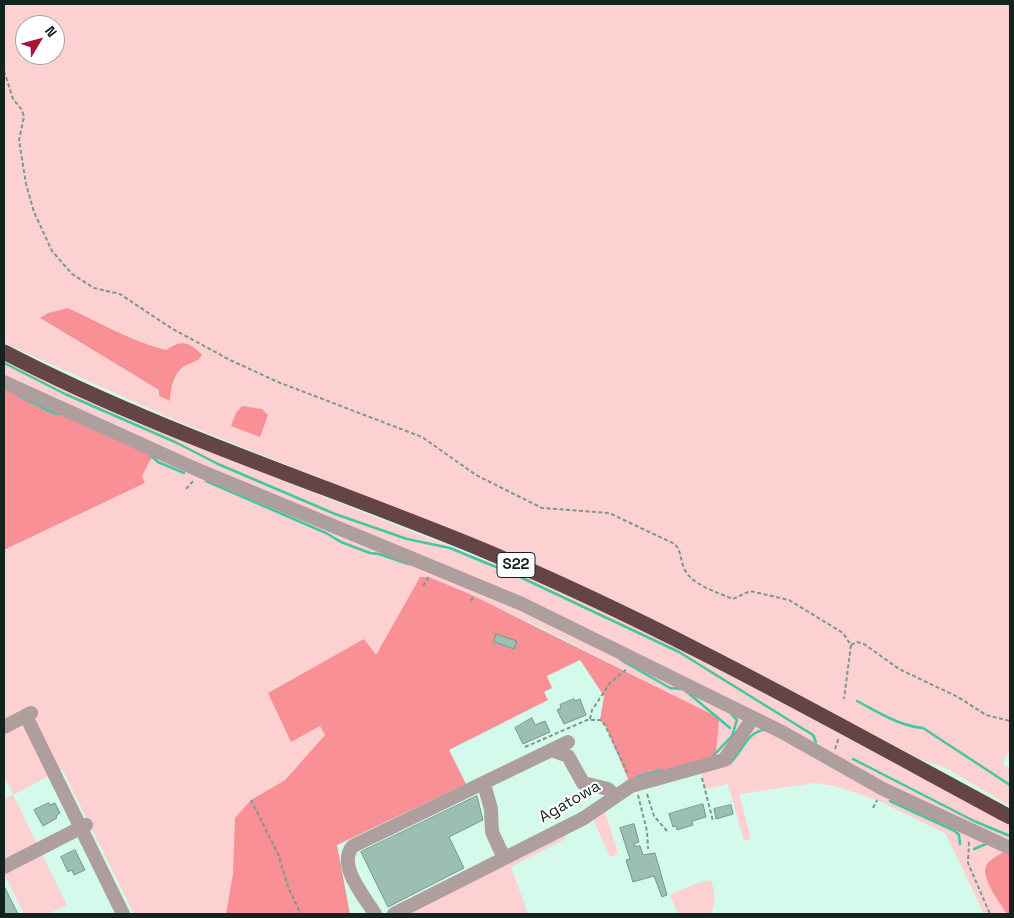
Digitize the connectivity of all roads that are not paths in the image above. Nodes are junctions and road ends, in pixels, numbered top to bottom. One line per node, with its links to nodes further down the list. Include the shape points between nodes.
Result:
1 (4, 352): 9 (highway, S22, via 162,426 481,550 596,600 718,660)
2 (4, 382): 3 (street, via 198,470 522,604)
3 (753, 718): 8 (street, Agatowa, via 727,758 637,784); 11 (street, via 883,789)
4 (4, 727): 10 (street, via 28,714)
5 (568, 742): 6 (street)
6 (552, 750): 7 (street); 8 (street, via 568,756 584,783)
7 (484, 784): 12 (street, via 491,809 492,832); 15 (street, via 350,849 348,867)
8 (609, 787): 12 (street, Agatowa, via 584,818)
9 (1010, 817)
10 (83, 826): 13 (street); 14 (street)
11 (1010, 848)
12 (504, 858): 16 (street, Agatowa)
13 (4, 867)
14 (122, 914)
15 (375, 914)
16 (394, 914)

